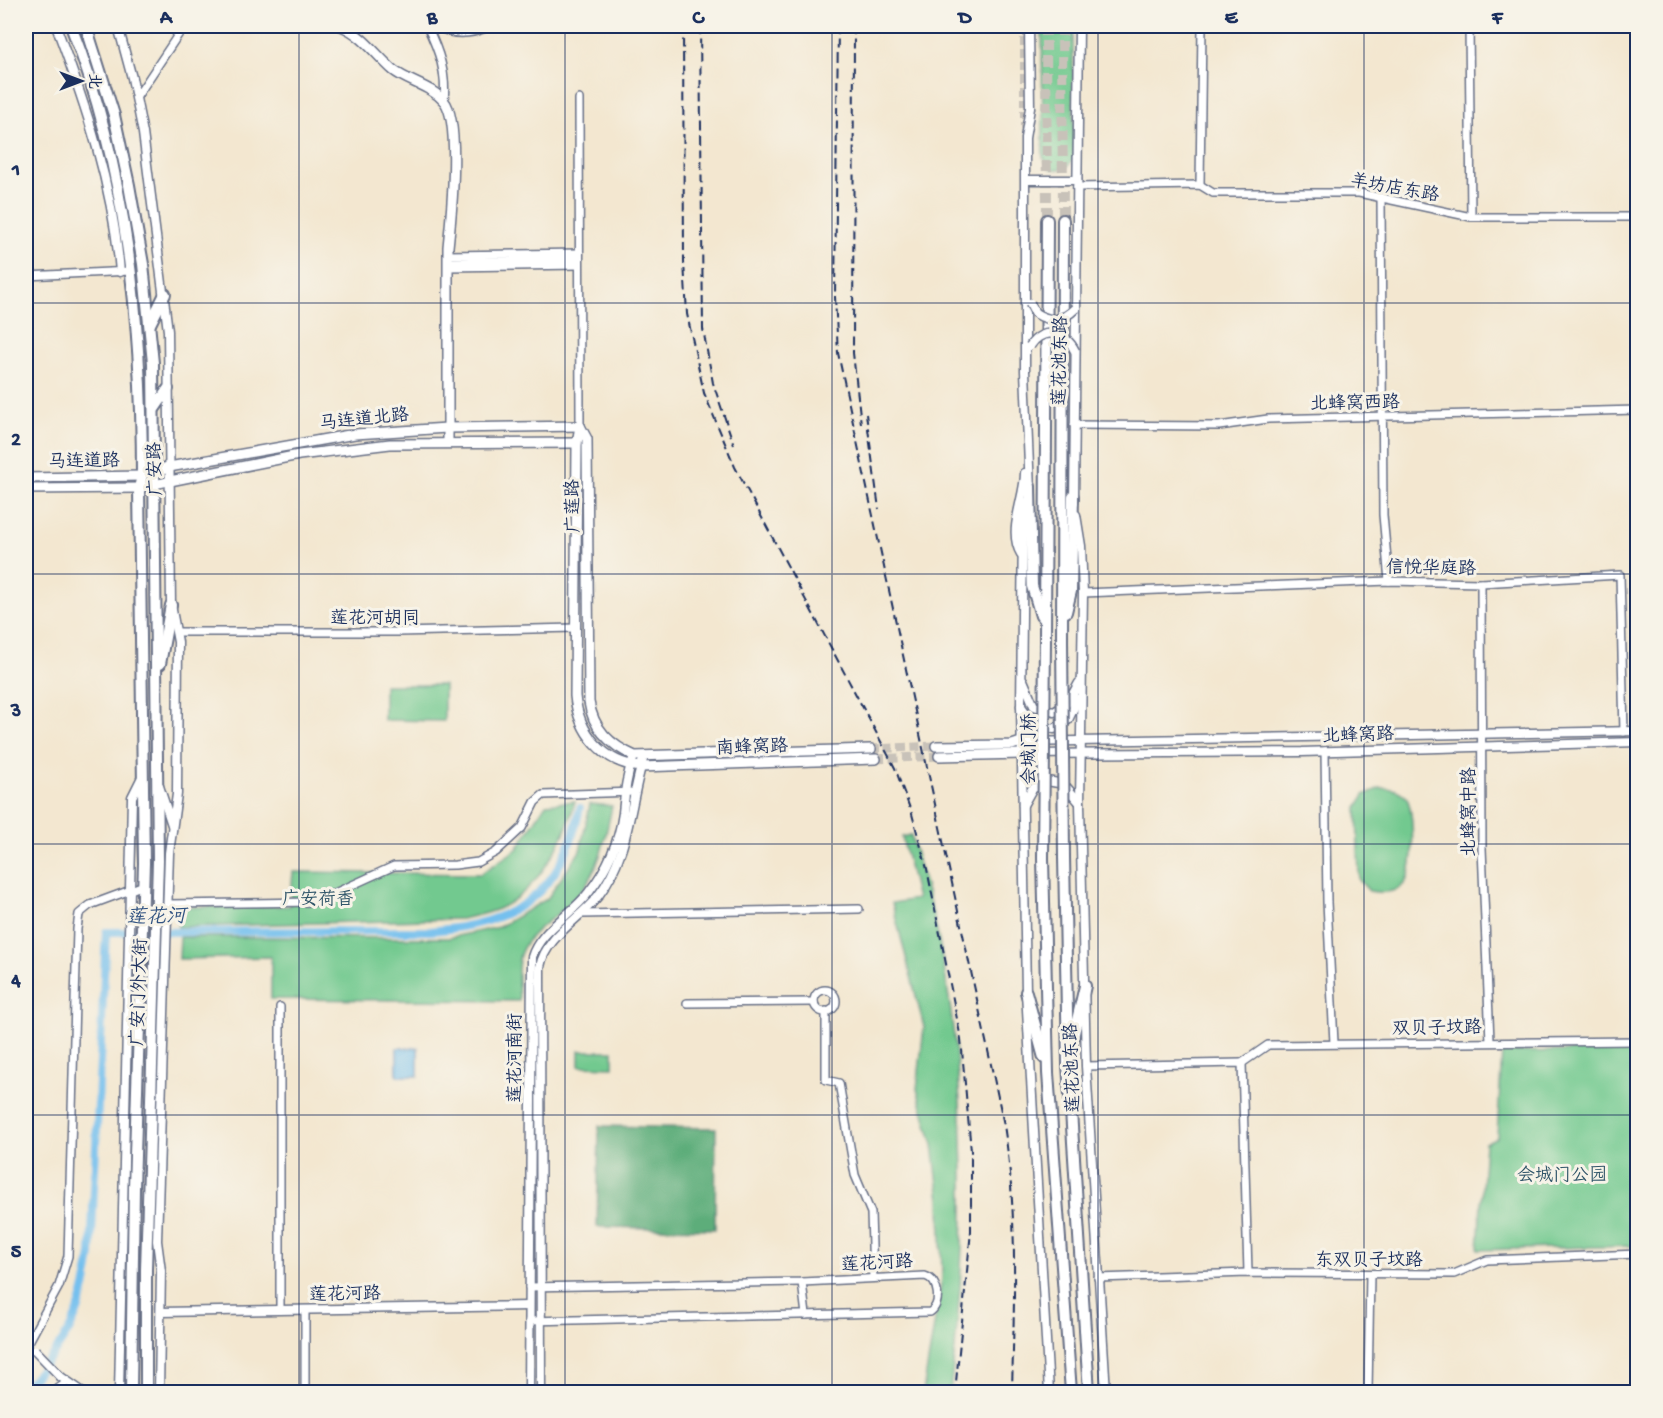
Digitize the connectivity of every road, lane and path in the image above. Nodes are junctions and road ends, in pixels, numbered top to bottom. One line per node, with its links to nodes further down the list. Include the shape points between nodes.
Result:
1 (56, 26): 28 (street, 广安路, via 90,119)
2 (71, 26): 28 (main road, 广安路, via 110,150)
3 (86, 26): 33 (main road, 广安路, via 122,149)
4 (118, 26): 14 (street, 广安路)
5 (184, 26): 14 (street)
6 (341, 26): 16 (main road, via 364,40 397,73)
7 (427, 26): 16 (street, via 440,54 445,77)
8 (439, 26): 9 (main road, via 468,32)
9 (488, 26)
10 (1029, 26): 17 (street, 莲花池东路)
11 (1079, 26): 19 (street, 莲花池东路)
12 (1202, 26): 20 (street)
13 (1469, 26): 22 (street)
14 (136, 98): 30 (street, 广安路)
15 (579, 99): 26 (street, 广莲路)
16 (444, 102): 27 (main road, via 452,119)
17 (1030, 108): 18 (street, 莲花池东路); 45 (street, 莲花池东路, via 1025,138 1025,371)
18 (1029, 180): 19 (street); 31 (street, 莲花池东路)
19 (1077, 183): 20 (street, 羊坊店东路); 32 (street, 莲花池东路)
20 (1200, 185): 21 (street, 羊坊店东路, via 1213,193 1359,193)
21 (1381, 197): 22 (street, 羊坊店东路); 39 (street)
22 (1471, 217): 23 (street, 羊坊店东路)
23 (1638, 217)
24 (1047, 220): 64 (main road, 莲花池东路)
25 (1063, 220): 62 (main road, 莲花池东路)
26 (579, 259): 27 (street); 27 (street); 41 (street, 广莲路)
27 (448, 262): 42 (main road)
28 (126, 272): 29 (street); 49 (main road, 广安路, via 142,385)
29 (26, 276)
30 (165, 294): 33 (main road); 36 (street, 广安路)
31 (1030, 303): 32 (street, bridge, via 1035,313 1054,320 1067,317); 34 (street, 莲花池东路)
32 (1076, 308): 35 (street, 莲花池东路)
33 (150, 325): 37 (main road, 广安路)
34 (1030, 346): 35 (street, bridge, via 1041,335 1054,333 1070,341); 45 (street, 莲花池东路)
35 (1075, 351): 40 (street, 莲花池东路)
36 (168, 389): 37 (main road); 47 (street, 广安路)
37 (154, 408): 48 (main road, 广安路)
38 (1638, 410): 39 (street, 北蜂窝西路)
39 (1382, 417): 40 (street, 北蜂窝西路, via 1268,419 1220,426); 58 (street, via 1383,515)
40 (1074, 425): 56 (street, 莲花池东路)
41 (580, 426): 42 (main road, 马连道北路); 44 (main road, 广莲路); 84 (main road, 广莲路, via 587,439 591,714 610,742)
42 (447, 428): 43 (main road); 47 (main road, 马连道北路, via 306,441)
43 (448, 443): 44 (main road, 马连道北路); 51 (main road, 马连道北路, via 390,444 299,455)
44 (577, 443): 63 (main road, 广莲路)
45 (1029, 445): 53 (street, 莲花池东路)
46 (1025, 457): 57 (street, via 1024,491 1017,524 1017,547)
47 (169, 467): 48 (main road, 马连道北路); 51 (street, 广安路)
48 (155, 472): 49 (street); 52 (main road, 广安路)
49 (142, 476): 50 (main road, 马连道路); 54 (main road, 广安路)
50 (26, 478)
51 (170, 481): 52 (street, 马连道北路); 61 (street, 广安路)
52 (155, 484): 54 (street, 马连道北路); 68 (main road, 广安门外大街)
53 (1030, 486): 57 (street, 莲花池东路, via 1023,525); 64 (main road, via 1032,586)
54 (139, 488): 55 (main road, 马连道路); 88 (main road, 广安门外大街)
55 (26, 489)
56 (1073, 496): 60 (street, 莲花池东路); 62 (main road, via 1071,591)
57 (1023, 556): 69 (street, 莲花池东路)
58 (1389, 580): 59 (street, 信悦华庭路); 60 (street, 信悦华庭路)
59 (1481, 583): 74 (street, 信悦华庭路, via 1620,574); 75 (street, 北蜂窝中路)
60 (1083, 593): 70 (street, 莲花池东路)
61 (171, 605): 65 (street, 广安路); 68 (main road, via 165,649)
62 (1062, 626): 67 (main road, 莲花池东路)
63 (575, 628): 65 (street, 莲花河胡同); 86 (main road, 广莲路, via 577,714 593,743)
64 (1044, 628): 66 (main road, 莲花池东路)
65 (176, 632): 94 (street, 广安路, via 177,794)
66 (1045, 640): 97 (main road, 会城门桥, bridge)
67 (1062, 640): 96 (main road, 会城门桥, bridge)
68 (156, 676): 89 (main road, 广安门外大街)
69 (1021, 677): 70 (street, via 1034,706 1054,712 1068,703); 72 (street, 莲花池东路)
70 (1080, 680): 71 (street, 莲花池东路)
71 (1080, 696): 72 (street, via 1068,720 1054,729 1034,724); 76 (street, 莲花池东路)
72 (1021, 705): 77 (street, 莲花池东路)
73 (1638, 731): 74 (street, 北蜂窝路)
74 (1624, 732): 75 (street, 北蜂窝路)
75 (1482, 734): 76 (street, 北蜂窝路); 79 (street, 北蜂窝中路)
76 (1080, 741): 77 (street, 北蜂窝路); 82 (street, 莲花池东路)
77 (1022, 742): 83 (street, 莲花池东路); 83 (main road, via 938,751)
78 (1638, 742): 79 (street, 北蜂窝路)
79 (1484, 747): 81 (street, 北蜂窝路); 112 (street, 北蜂窝中路, via 1482,848)
80 (871, 749): 84 (main road, 南蜂窝路)
81 (1324, 751): 82 (street, 北蜂窝路); 114 (street)
82 (1080, 752): 83 (street, 北蜂窝路); 92 (street, 莲花池东路)
83 (1022, 754): 93 (street)
84 (640, 756): 86 (street, 莲花河南街); 87 (street, 莲花河南街)
85 (876, 759): 87 (main road, 南蜂窝路)
86 (630, 766): 87 (main road, 南蜂窝路); 90 (street, 莲花河南街)
87 (641, 767): 91 (street, 莲花河南街)
88 (142, 776): 99 (main road, 广安门外大街); 100 (street, 广安门外大街, via 132,797)
89 (158, 780): 94 (street); 98 (main road, 广安门外大街)
90 (624, 792): 91 (street); 101 (street, via 538,797 522,828 496,852 478,862 394,866 315,902); 126 (street, 莲花河南街, via 617,842 604,869 583,900 538,942 532,957)
91 (634, 792): 104 (street, 莲花河南街, via 628,834 618,862 606,885)
92 (1080, 803): 93 (street, via 1064,784 1047,781 1032,789); 106 (street, 莲花池东路)
93 (1022, 807): 107 (street)
94 (173, 828): 95 (street, 广安路)
95 (169, 853): 98 (street); 101 (street, 广安路)
96 (1064, 857): 116 (main road, 莲花池东路)
97 (1043, 858): 118 (main road, 莲花池东路)
98 (158, 861): 103 (main road, 广安门外大街)
99 (144, 885): 100 (street); 139 (main road, 广安门外大街)
100 (131, 889): 134 (street, via 90,905 79,914 68,1256 59,1286); 138 (street, 广安门外大街)
101 (168, 904): 103 (street, 广安路)
102 (860, 909): 104 (street)
103 (162, 913): 105 (main road, 广安门外大街)
104 (582, 914): 125 (street, 莲花河南街, via 549,946 540,967)
105 (161, 945): 130 (street, 广安门外大街, via 157,1241); 140 (main road, 广安门外大街, via 146,1270)
106 (1085, 986): 116 (main road); 117 (street, 莲花池东路)
107 (1026, 992): 118 (main road); 145 (street)
108 (814, 1002): 109 (street); 111 (street); 111 (street, via 822,990 832,992 836,1002 833,1009)
109 (687, 1003)
110 (280, 1007): 128 (street)
111 (826, 1011): 122 (street, via 826,1080 840,1083 855,1175 871,1213)
112 (1490, 1041): 113 (street, 双贝子坟路); 114 (street, 双贝子坟路)
113 (1638, 1041)
114 (1334, 1043): 115 (street, 双贝子坟路, via 1268,1045)
115 (1242, 1063): 117 (street); 120 (street)
116 (1068, 1064): 147 (main road, 莲花池东路)
117 (1086, 1066): 123 (street, 莲花池东路)
118 (1048, 1073): 146 (main road, 莲花池东路)
119 (1638, 1254): 121 (street, 东双贝子坟路, via 1486,1260 1454,1274)
120 (1248, 1273): 121 (street, 东双贝子坟路); 123 (street, 东双贝子坟路)
121 (1370, 1274): 149 (street)
122 (873, 1278): 124 (street, 莲花河路); 131 (street, 莲花河路, via 929,1277 936,1284 936,1306 930,1312)
123 (1098, 1278): 148 (street, 莲花池东路)
124 (802, 1282): 125 (street, 莲花河路); 131 (street)
125 (540, 1286): 126 (street, 莲花河路); 133 (street, 莲花河南街)
126 (529, 1287): 127 (street, 莲花河南街)
127 (529, 1306): 129 (street, 莲花河路); 132 (street, 莲花河南街)
128 (280, 1310): 129 (street, 莲花河路); 130 (street, 莲花河路)
129 (305, 1310): 142 (street)
130 (160, 1312): 141 (street, 广安门外大街)
131 (806, 1315): 133 (street, 莲花河路)
132 (529, 1321): 133 (street, 莲花河路); 143 (street, 莲花河南街)
133 (541, 1321): 144 (street, 莲花河南街)
134 (29, 1346): 135 (street, bridge)
135 (63, 1380): 136 (street); 137 (street)
136 (53, 1392)
137 (83, 1392)
138 (119, 1392)
139 (131, 1392)
140 (146, 1392)
141 (159, 1392)
142 (305, 1392)
143 (530, 1392)
144 (541, 1392)
145 (1049, 1392)
146 (1071, 1392)
147 (1089, 1392)
148 (1106, 1392)
149 (1368, 1392)

